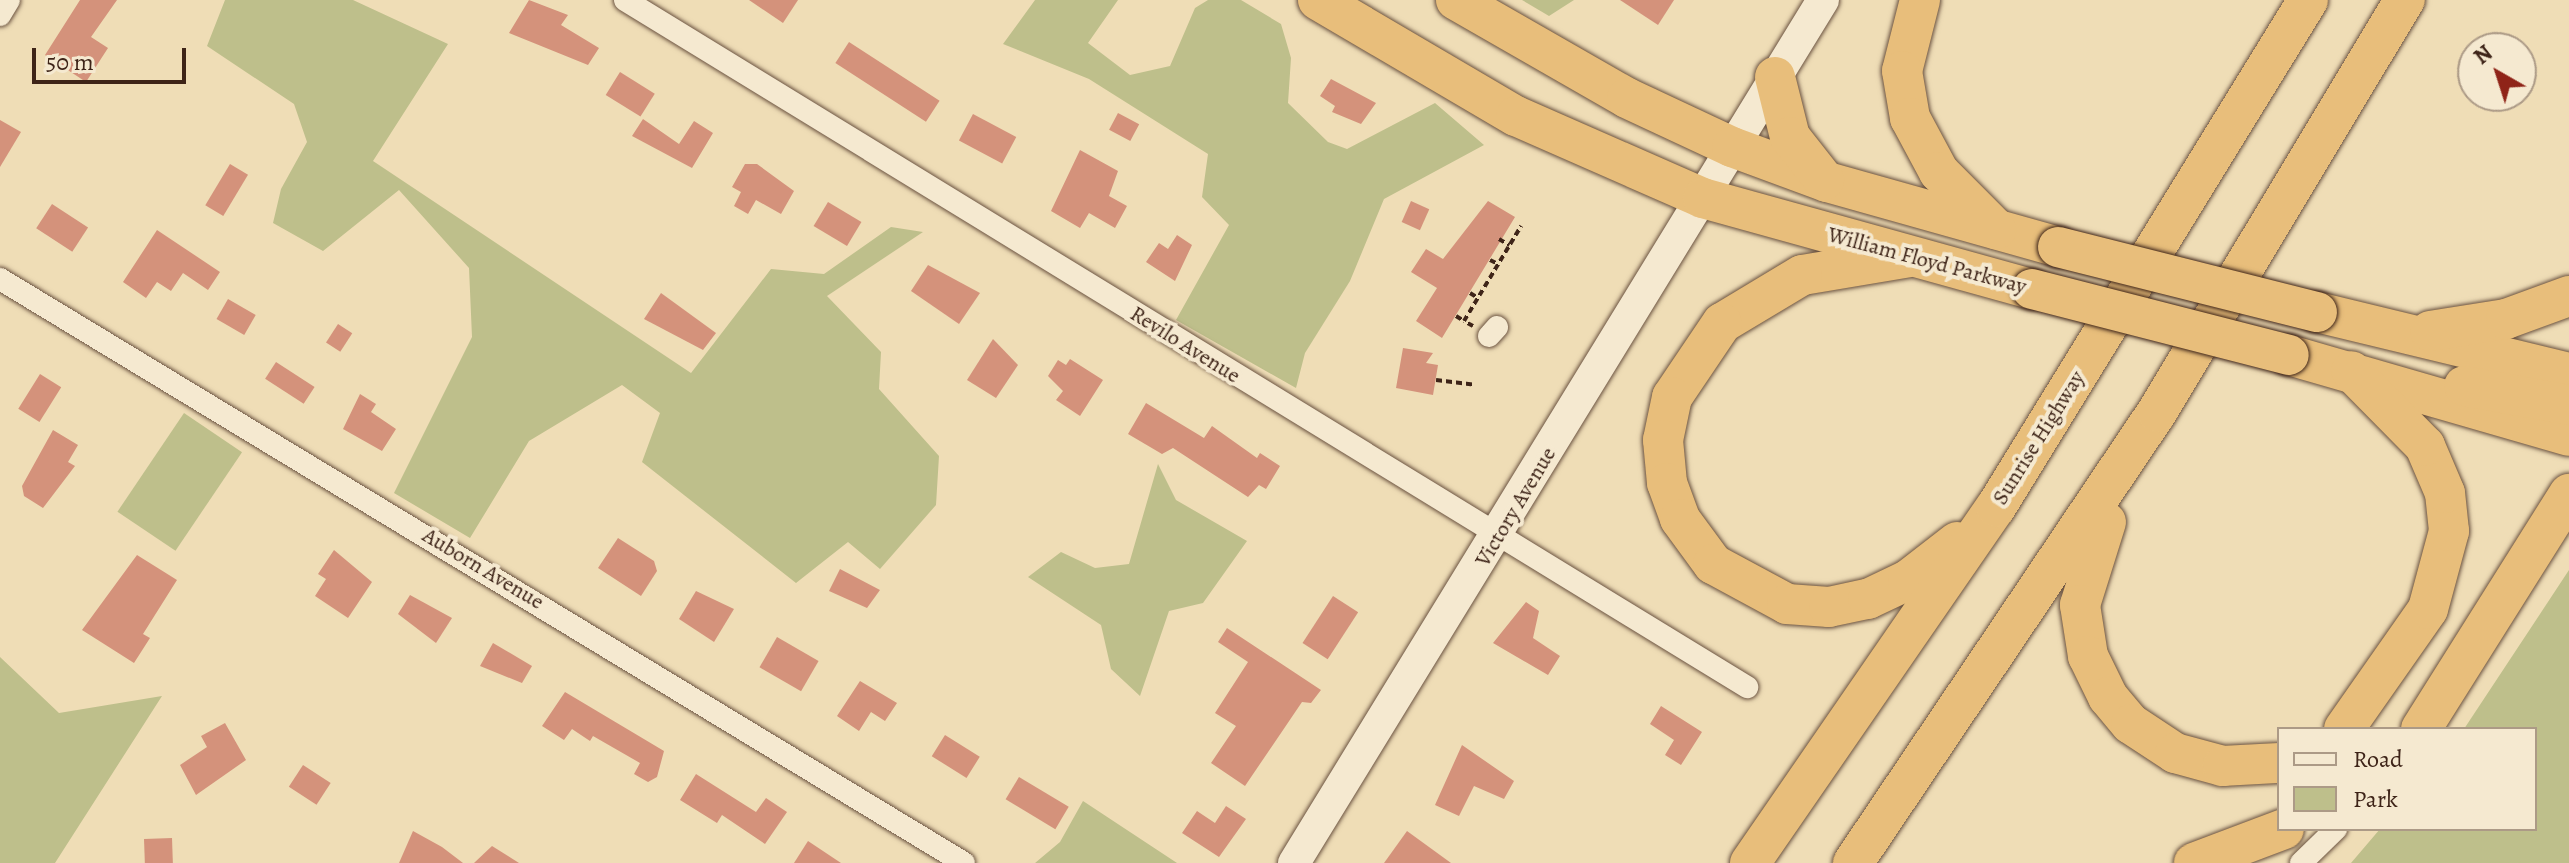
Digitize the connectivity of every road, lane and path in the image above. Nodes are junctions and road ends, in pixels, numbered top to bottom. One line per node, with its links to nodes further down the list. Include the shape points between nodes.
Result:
1 (9, 0): 11 (street)
2 (625, 0): 43 (street, Revilo Avenue)
3 (1318, 0): 17 (highway, William Floyd Parkway, via 1516,116)
4 (1456, 0): 14 (highway, via 1627,98)
5 (1823, 0): 12 (street, Victory Avenue)
6 (1920, 0): 19 (highway, via 1902,71 1910,118 1939,172)
7 (2276, 0): 15 (highway)
8 (2308, 0): 15 (highway, Sunrise Highway)
9 (2405, 0): 13 (highway)
10 (2429, 0): 13 (highway)
11 (0, 15)
12 (1775, 77): 14 (street, Victory Avenue); 16 (highway, via 1790,137)
13 (2350, 95): 39 (highway)
14 (1732, 147): 16 (highway); 17 (street, Victory Avenue)
15 (2211, 163): 42 (highway, Sunrise Highway)
16 (1827, 182): 19 (highway)
17 (1703, 198): 22 (highway, William Floyd Parkway); 43 (street, Victory Avenue)
18 (1521, 226): 21 (path)
19 (1996, 229): 32 (highway, bridge)
20 (1499, 239): 21 (path)
21 (1509, 245): 24 (path)
22 (1910, 257): 33 (highway, William Floyd Parkway, bridge); 42 (highway, via 1802,275 1722,323 1687,367 1666,417 1672,501 1699,549 1728,576 1766,598 1807,607 1888,591)
23 (1490, 260): 24 (path)
24 (1498, 264): 28 (path)
25 (0, 279): 50 (street, Auborn Avenue)
26 (1470, 293): 28 (path)
27 (2569, 296): 32 (highway, via 2506,319)
28 (1478, 298): 30 (path)
29 (1456, 316): 30 (path)
30 (1464, 321): 31 (path)
31 (1493, 331)
32 (2409, 334): 34 (highway)
33 (2351, 371): 36 (highway, William Floyd Parkway); 45 (highway, via 2425,446 2445,493 2449,531 2428,609)
34 (2569, 373)
35 (1436, 380): 37 (path)
36 (2396, 383): 38 (highway, via 2497,387); 40 (highway, William Floyd Parkway)
37 (1475, 385)
38 (2569, 405)
39 (2157, 412): 47 (highway, via 2084,572 2080,605 2088,656 2114,704 2158,745 2207,764); 53 (highway)
40 (2569, 436)
41 (2569, 494): 46 (highway)
42 (1996, 507): 52 (highway, Sunrise Highway)
43 (1498, 538): 44 (street, Revilo Avenue); 51 (street, Victory Avenue)
44 (1747, 687)
45 (2345, 727)
46 (2422, 727)
47 (2277, 763)
48 (2279, 831): 54 (highway)
49 (2334, 831): 55 (street)
50 (964, 863)
51 (1294, 863)
52 (1750, 863)
53 (1853, 863)
54 (2194, 863)
55 (2301, 863)

